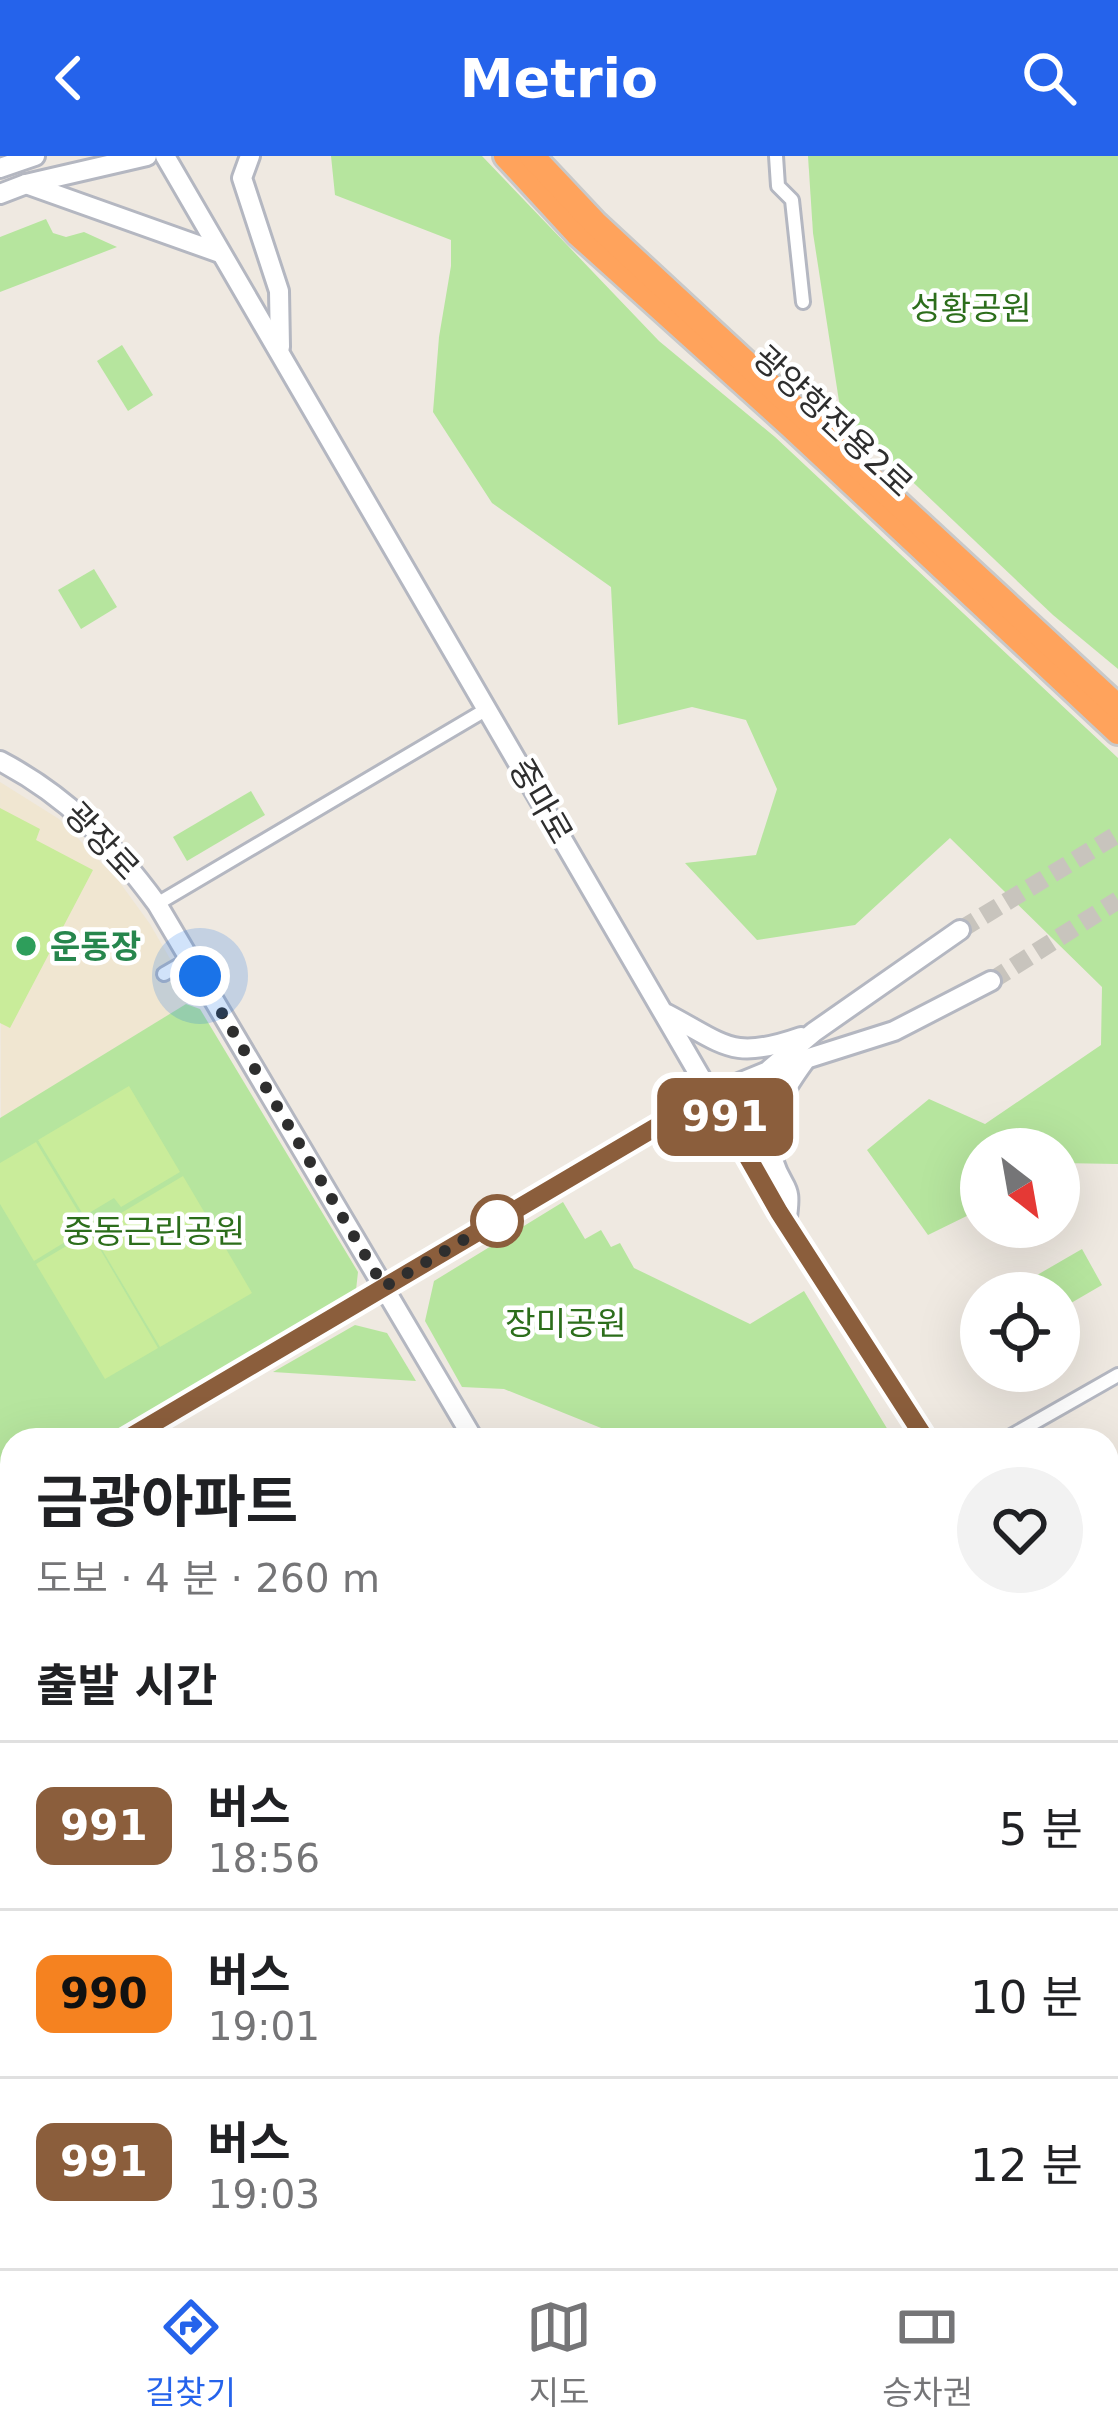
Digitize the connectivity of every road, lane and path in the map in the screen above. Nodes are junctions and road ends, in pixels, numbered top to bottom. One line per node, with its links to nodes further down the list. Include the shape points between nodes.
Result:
1 (35, 156): 8 (main road)
2 (147, 156): 9 (main road)
3 (165, 156): 11 (main road, 중마로)
4 (250, 156): 13 (main road, via 242,178 279,291)
5 (506, 156): 16 (highway, 광양항전용2로, via 578,234)
6 (532, 156): 14 (highway, 광양항전용2로)
7 (776, 156): 12 (street, via 778,186 792,200)
8 (11, 162)
9 (26, 184): 10 (main road); 11 (main road)
10 (0, 194)
11 (220, 253): 13 (main road, 중마로)
12 (803, 302)
13 (280, 352): 15 (main road, 중마로)
14 (1118, 707)
15 (487, 709): 18 (street); 23 (main road, 중마로)
16 (1118, 732)
17 (0, 761): 18 (main road, 광장로, via 80,812)
18 (157, 904): 20 (main road, 광장로)
19 (960, 930): 24 (main road)
20 (190, 959): 21 (street); 29 (main road, 광장로)
21 (164, 974)
22 (991, 981): 25 (main road, via 894,1031)
23 (662, 1011): 24 (main road, via 703,1038 759,1052); 27 (main road, 중마로)
24 (814, 1032): 26 (main road)
25 (804, 1062): 26 (main road); 28 (main road, via 771,1118 772,1157 791,1195)
26 (768, 1071): 27 (main road)
27 (712, 1094): 28 (main road, 중마로); 29 (main road)
28 (786, 1223): 33 (main road, 중마로)
29 (384, 1287): 31 (main road); 32 (main road, 광장로)
30 (1118, 1375): 34 (street)
31 (145, 1428)
32 (467, 1428)
33 (918, 1428)
34 (1025, 1428)

